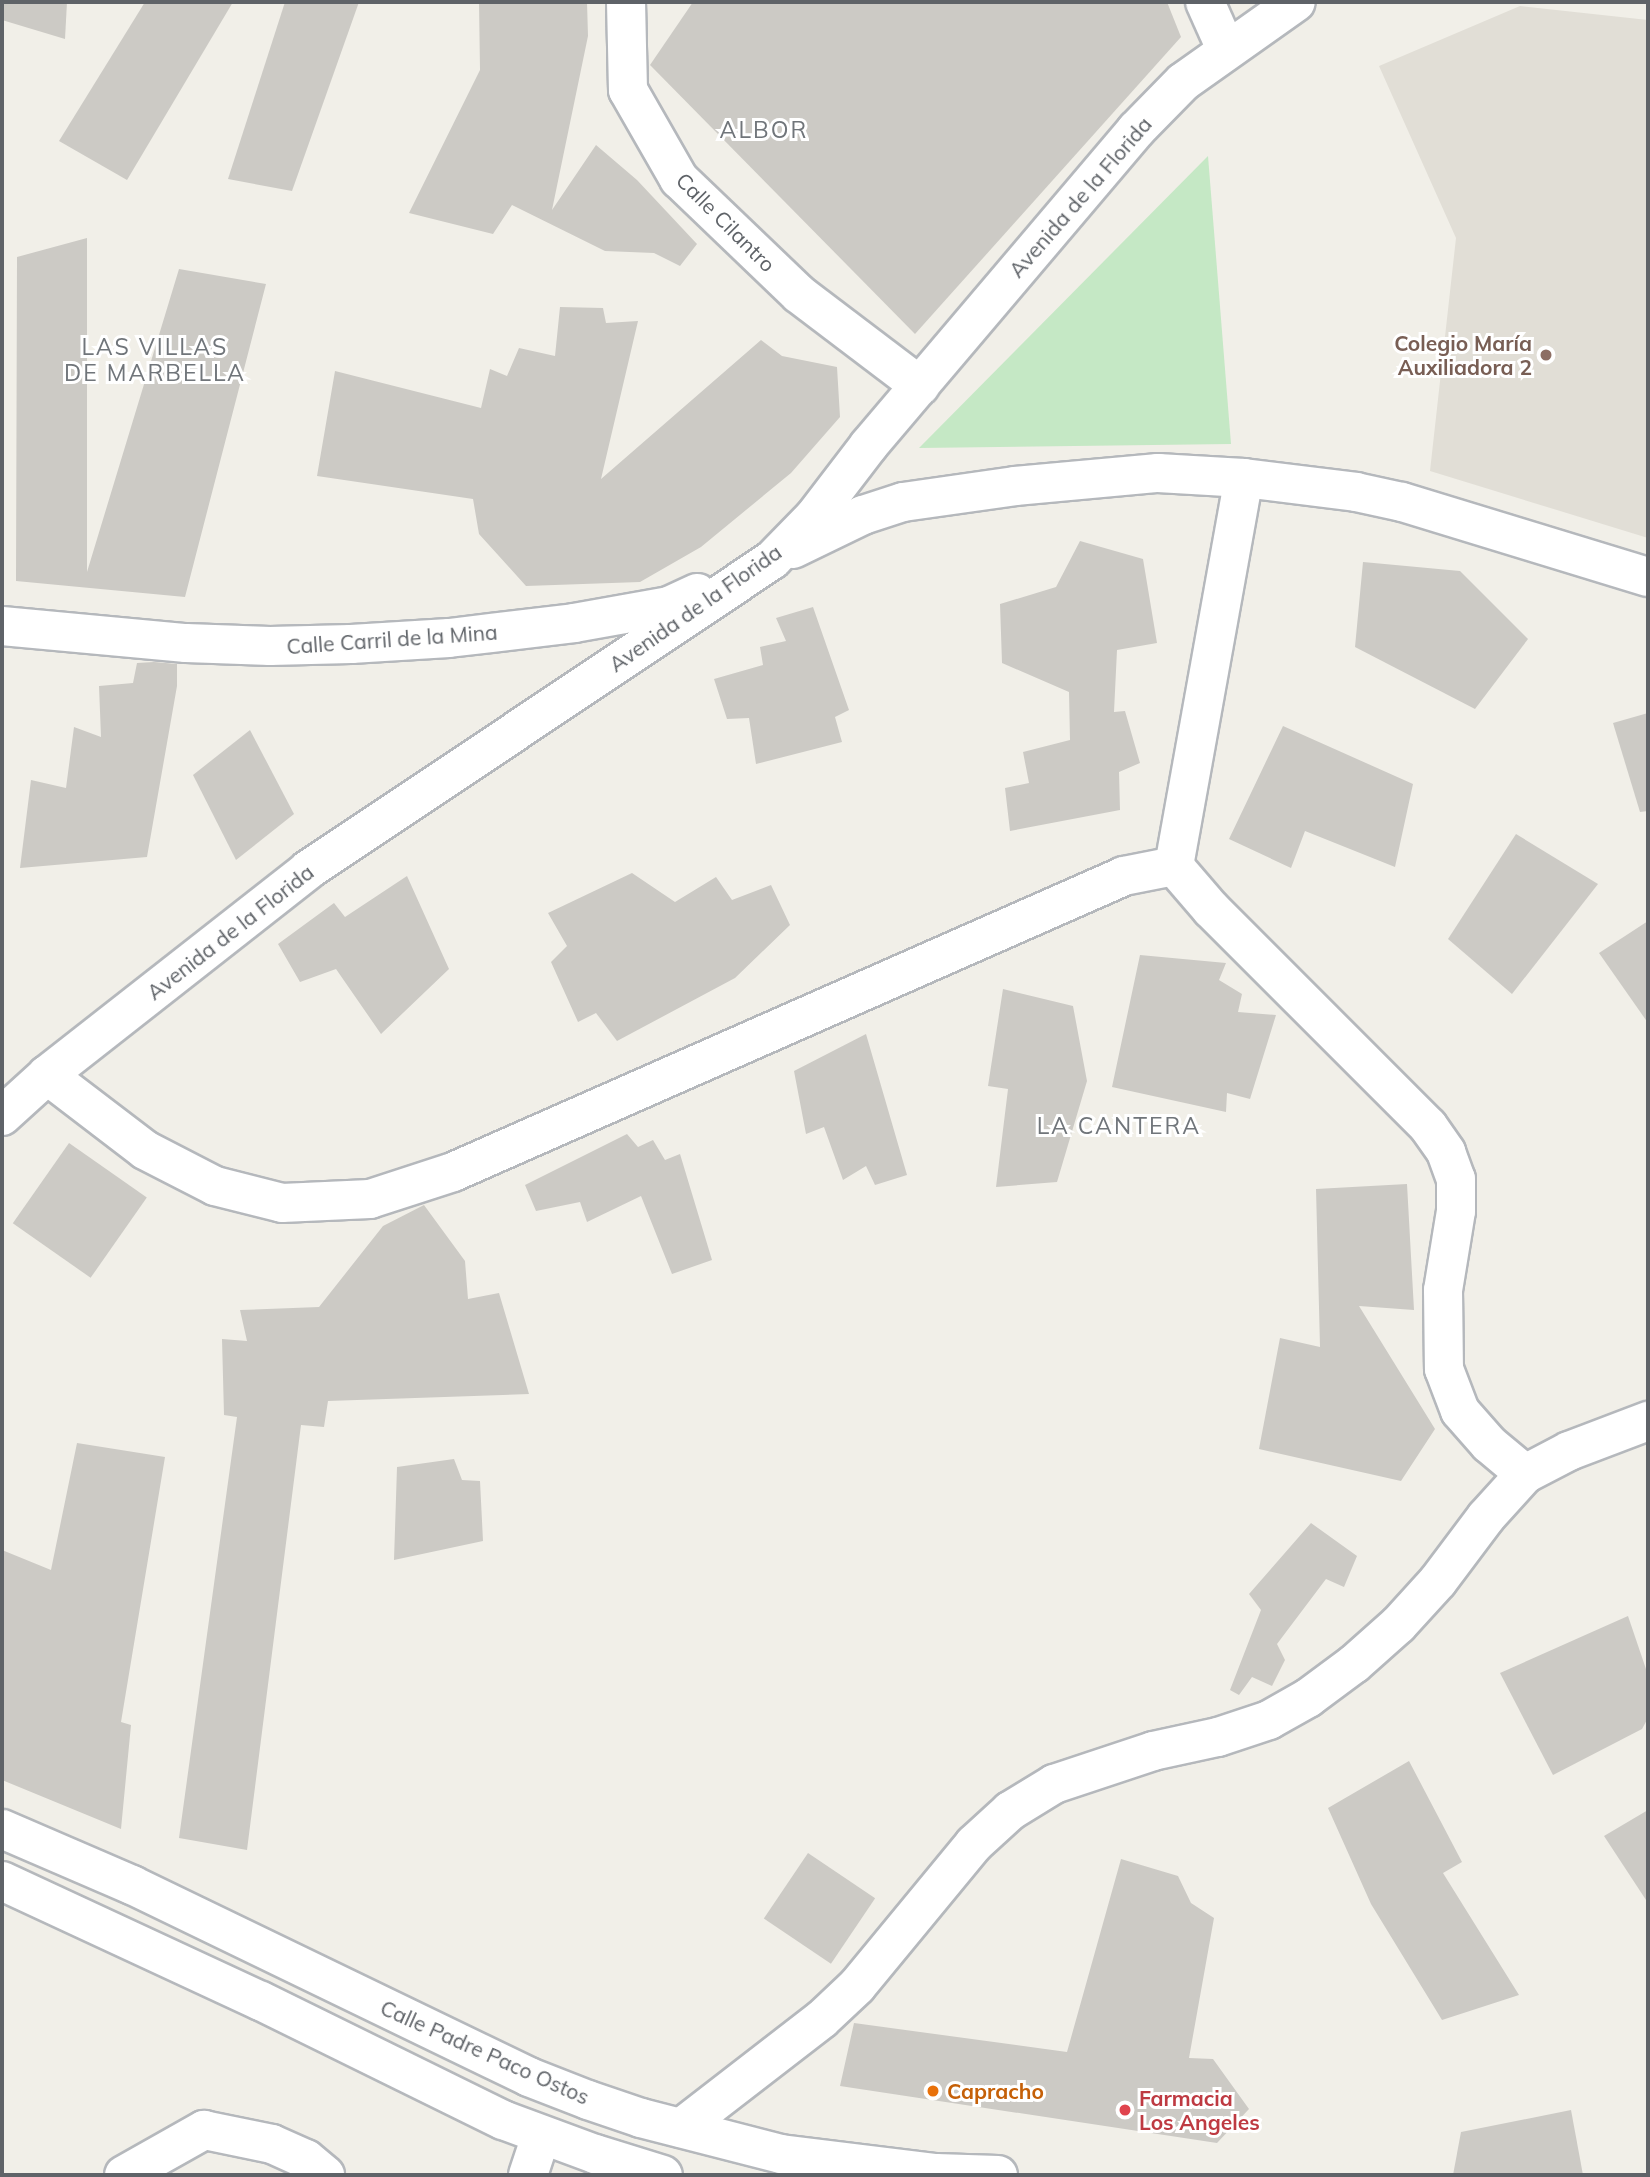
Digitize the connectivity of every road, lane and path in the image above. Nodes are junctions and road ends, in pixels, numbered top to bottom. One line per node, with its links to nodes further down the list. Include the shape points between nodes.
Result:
1 (626, 2): 5 (street, Calle Cilantro, via 628,90 680,179 799,294)
2 (1205, 2): 4 (street)
3 (1296, 2): 4 (street, Avenida de la Florida)
4 (1226, 49): 5 (street, Avenida de la Florida, via 1183,82 1136,130)
5 (920, 386): 7 (street, Avenida de la Florida, via 814,517)
6 (1244, 478): 7 (street, via 1158,473 903,502 863,515); 8 (street, via 1402,502); 10 (street)
7 (772, 559): 9 (street, Calle Carril de la Mina, via 669,606 449,638 270,646 100,638); 11 (street, Avenida de la Florida, via 308,870)
8 (1648, 577)
9 (2, 626)
10 (1174, 866): 11 (street, via 1124,876 453,1172 370,1199 282,1203 215,1186 145,1150); 14 (street, via 1427,1126 1446,1152 1456,1179 1456,1211 1443,1290 1444,1369 1460,1411 1489,1444)
11 (47, 1075): 12 (street, Avenida de la Florida)
12 (2, 1116)
13 (1648, 1421): 14 (street, via 1569,1451)
14 (1525, 1474): 17 (street, via 1398,1625 1308,1698 1269,1720 1054,1784 1010,1811 974,1844 858,1986)
15 (2, 1829): 17 (street, Calle Padre Paco Ostos, via 132,1885 529,2077 601,2105)
16 (2, 1881): 18 (street)
17 (681, 2128): 23 (street, Calle Padre Paco Ostos, via 806,2158)
18 (541, 2136): 21 (street); 22 (street)
19 (124, 2175): 20 (street, via 204,2130 272,2144 306,2159)
20 (326, 2175)
21 (528, 2175)
22 (663, 2175)
23 (998, 2175)

